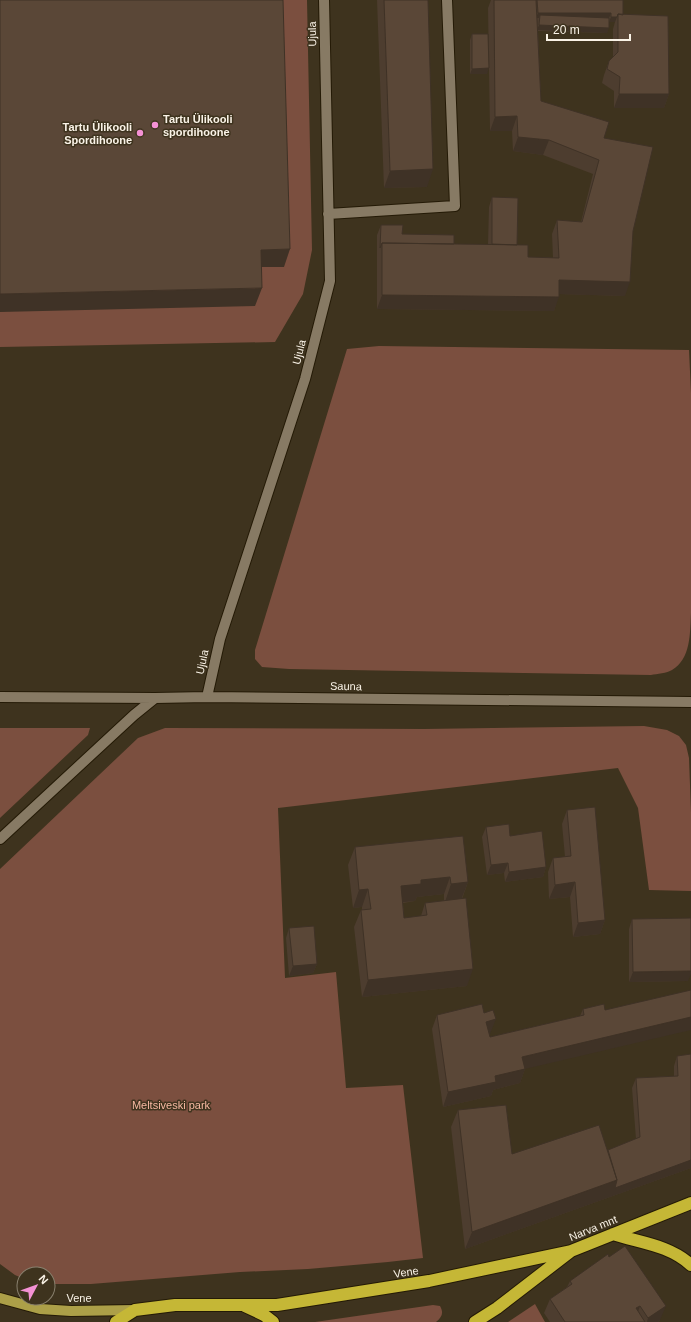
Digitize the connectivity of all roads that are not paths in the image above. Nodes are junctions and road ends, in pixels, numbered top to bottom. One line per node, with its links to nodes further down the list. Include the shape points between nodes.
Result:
1 (324, 0): 3 (street, Ujula)
2 (447, 0): 3 (street, via 455,206)
3 (328, 214): 5 (street, Ujula, via 330,281 321,318 305,379 220,639)
4 (0, 697): 6 (street, Sauna)
5 (207, 697): 6 (street, Sauna); 7 (street, Sauna)
6 (155, 698): 8 (street)
7 (691, 702)
8 (0, 839)
9 (691, 1203): 10 (highway, Narva mnt)
10 (613, 1234): 11 (highway, Narva mnt); 12 (highway, via 664,1248)
11 (571, 1251): 16 (highway, Vene, via 421,1282 277,1306); 20 (highway, Narva mnt)
12 (691, 1265)
13 (0, 1293): 15 (street)
14 (0, 1298): 15 (main road, Vene)
15 (14, 1301): 17 (main road, Vene, via 46,1310)
16 (242, 1305): 17 (highway, Vene, via 175,1305); 19 (highway)
17 (135, 1310): 18 (highway)
18 (116, 1322)
19 (273, 1322)
20 (475, 1322)

